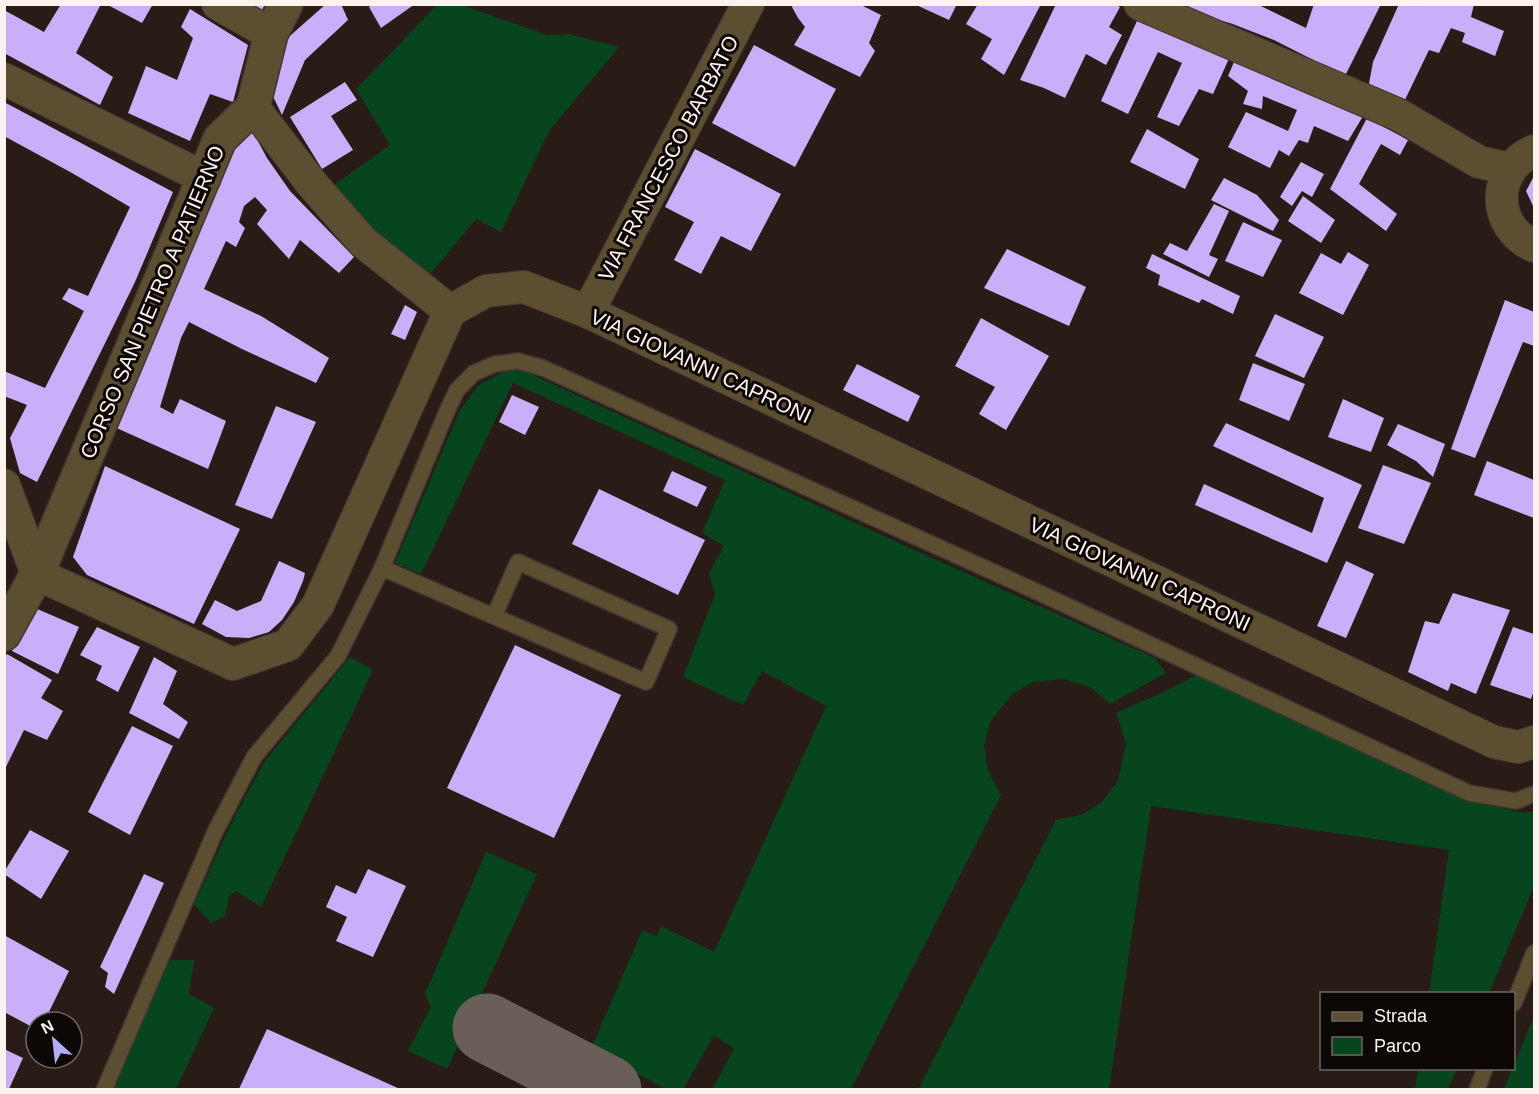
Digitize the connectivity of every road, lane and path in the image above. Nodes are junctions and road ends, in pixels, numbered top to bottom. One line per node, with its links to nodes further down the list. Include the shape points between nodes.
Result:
1 (218, 4): 5 (street)
2 (286, 4): 5 (street)
3 (748, 4): 12 (street, VIA FRANCESCO BARBATO)
4 (1140, 4): 8 (street, via 1399,115 1479,162)
5 (271, 34): 7 (street)
6 (4, 79): 9 (street)
7 (253, 107): 9 (street, CORSO SAN PIETRO A PATIERNO, via 220,139); 11 (street, via 363,242)
8 (1521, 162): 10 (street, via 1502,208 1510,226)
9 (205, 178): 16 (street, CORSO SAN PIETRO A PATIERNO)
10 (1534, 246)
11 (450, 311): 12 (street, VIA GIOVANNI CAPRONI, via 486,291 524,287); 16 (street, via 318,605 288,645 233,664)
12 (588, 312): 19 (street, VIA GIOVANNI CAPRONI, via 1494,742 1518,747)
13 (4, 485): 14 (street)
14 (14, 538): 16 (street)
15 (382, 568): 17 (lane); 20 (lane, via 457,390 474,373 495,364 518,361 543,368 1000,575 1469,793 1516,801); 24 (lane, via 338,656 254,757 215,832)
16 (37, 574): 18 (street, CORSO SAN PIETRO A PATIERNO)
17 (494, 616): 17 (lane, via 646,682 669,629 518,562)
18 (4, 634)
19 (1534, 742)
20 (1534, 794)
21 (1534, 953): 22 (lane)
22 (1515, 1000)
23 (1484, 1070): 25 (lane)
24 (104, 1089)
25 (1477, 1089)

